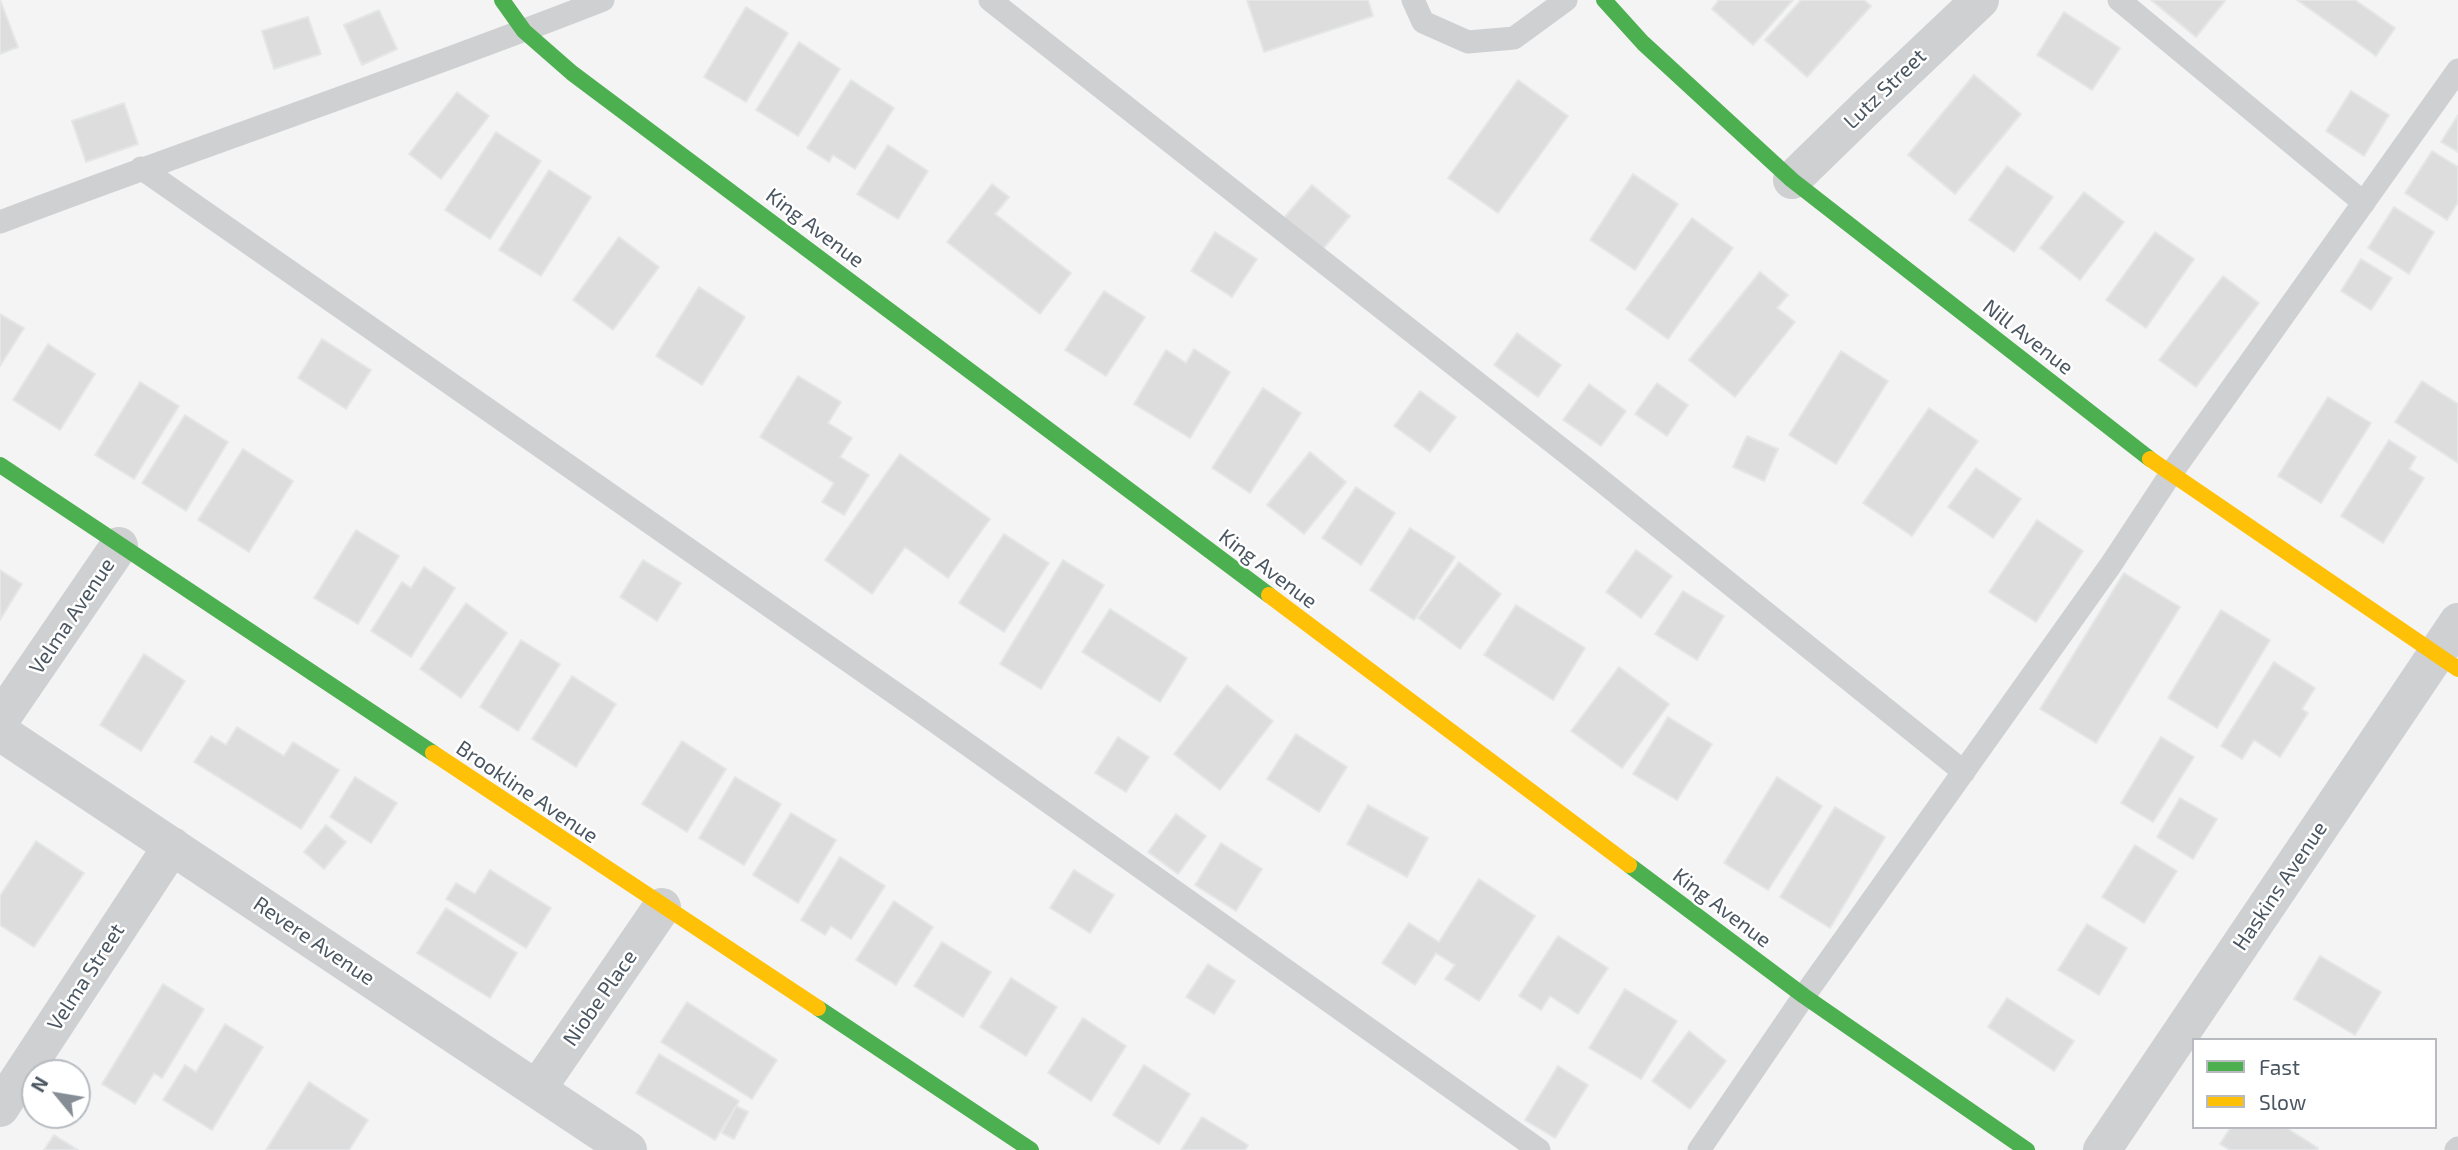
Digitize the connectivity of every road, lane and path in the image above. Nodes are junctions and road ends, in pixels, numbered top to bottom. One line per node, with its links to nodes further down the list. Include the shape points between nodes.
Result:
1 (502, 0): 9 (street, King Avenue)
2 (603, 0): 9 (lane)
3 (990, 0): 22 (lane)
4 (1413, 0): 5 (lane, via 1423,22 1468,42 1514,38)
5 (1566, 0)
6 (1604, 0): 12 (street, Nill Avenue, via 1643,43)
7 (1980, 0): 12 (street, Lutz Street)
8 (2119, 0): 13 (lane)
9 (524, 31): 11 (lane); 25 (street, King Avenue, via 572,73)
10 (2458, 70): 13 (lane)
11 (141, 168): 14 (lane); 30 (lane, via 919,710)
12 (1792, 180): 16 (street, Nill Avenue)
13 (2364, 203): 16 (lane)
14 (0, 222)
15 (0, 466): 17 (street, Brookline Avenue)
16 (2170, 475): 19 (street, Nill Avenue); 22 (lane)
17 (119, 546): 20 (street, Velma Avenue); 24 (street, Brookline Avenue)
18 (2458, 622): 19 (street, Haskins Avenue)
19 (2447, 661): 33 (street, Haskins Avenue)
20 (0, 720)
21 (0, 732): 23 (street, Revere Avenue)
22 (1964, 772): 25 (lane)
23 (172, 846): 26 (street, Revere Avenue); 27 (street, Velma Street)
24 (662, 907): 26 (street, Niobe Place); 29 (street, Brookline Avenue)
25 (1804, 996): 31 (lane); 32 (street, King Avenue)
26 (537, 1089): 28 (street, Revere Avenue)
27 (0, 1108)
28 (628, 1150)
29 (1031, 1150)
30 (1539, 1150)
31 (1699, 1150)
32 (2027, 1150)
33 (2102, 1150)

